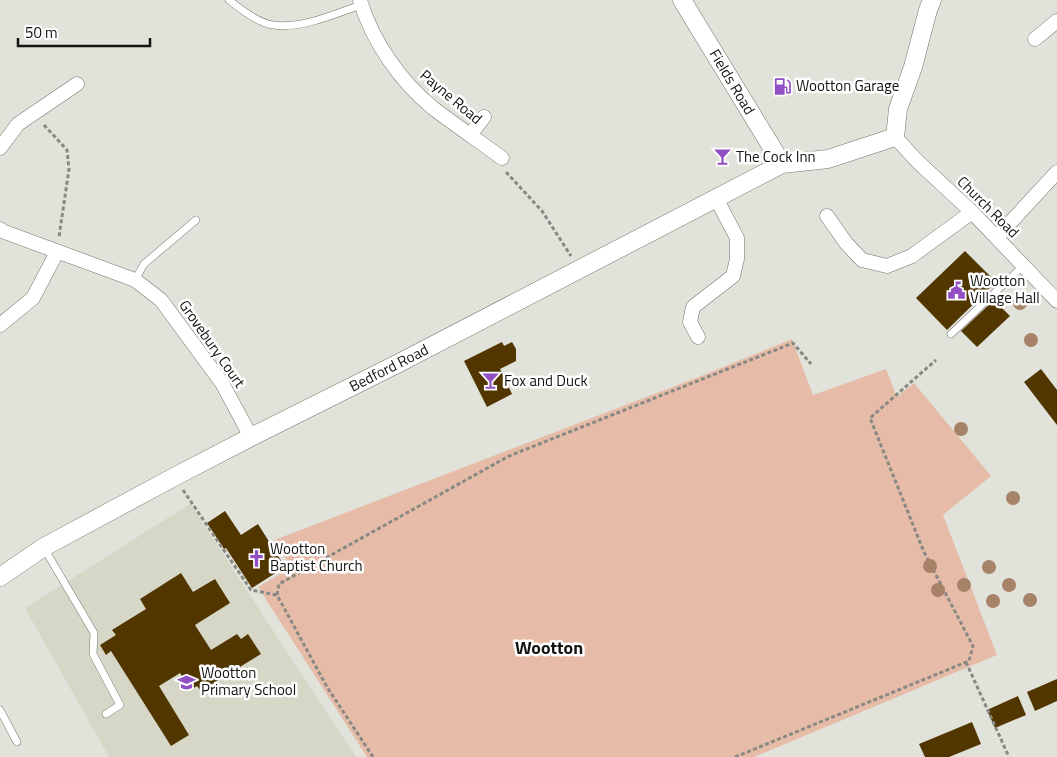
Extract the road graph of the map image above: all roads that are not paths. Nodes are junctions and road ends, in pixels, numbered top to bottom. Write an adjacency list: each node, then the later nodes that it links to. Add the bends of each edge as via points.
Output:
1 (229, 0): 4 (lane, via 251,16 272,25 295,25 324,18)
2 (682, 0): 13 (street, Fields Road)
3 (932, 0): 10 (street, via 898,109)
4 (360, 3): 9 (street, Payne Road, via 398,73 432,107)
5 (1057, 21): 6 (street)
6 (1035, 39)
7 (77, 84): 11 (street, via 18,124)
8 (484, 117): 9 (street)
9 (470, 135): 12 (street, Payne Road)
10 (895, 138): 13 (street, via 828,159); 16 (street, Church Road)
11 (0, 148)
12 (502, 158)
13 (782, 164): 15 (street, Bedford Road)
14 (1057, 172): 20 (street)
15 (716, 198): 27 (street, via 737,238 737,259 733,276 693,307 690,322); 28 (street, Bedford Road)
16 (972, 212): 17 (street, via 912,256 887,266 862,260); 20 (street, Church Road)
17 (827, 216)
18 (196, 220): 23 (lane, via 144,264)
19 (0, 229): 21 (street, Grovebury Court)
20 (997, 237): 22 (street, Church Road)
21 (57, 252): 23 (street, Grovebury Court); 25 (street, via 33,298)
22 (1023, 266): 24 (street, Church Road); 26 (lane)
23 (135, 280): 28 (street, Grovebury Court, via 161,300 222,383)
24 (1057, 301)
25 (0, 324)
26 (951, 334)
27 (698, 337)
28 (251, 437): 29 (street, Bedford Road)
29 (44, 548): 30 (street, Bedford Road); 32 (lane, via 94,633 93,654 120,705)
30 (0, 577)
31 (0, 710): 33 (lane)
32 (106, 714)
33 (17, 742)

